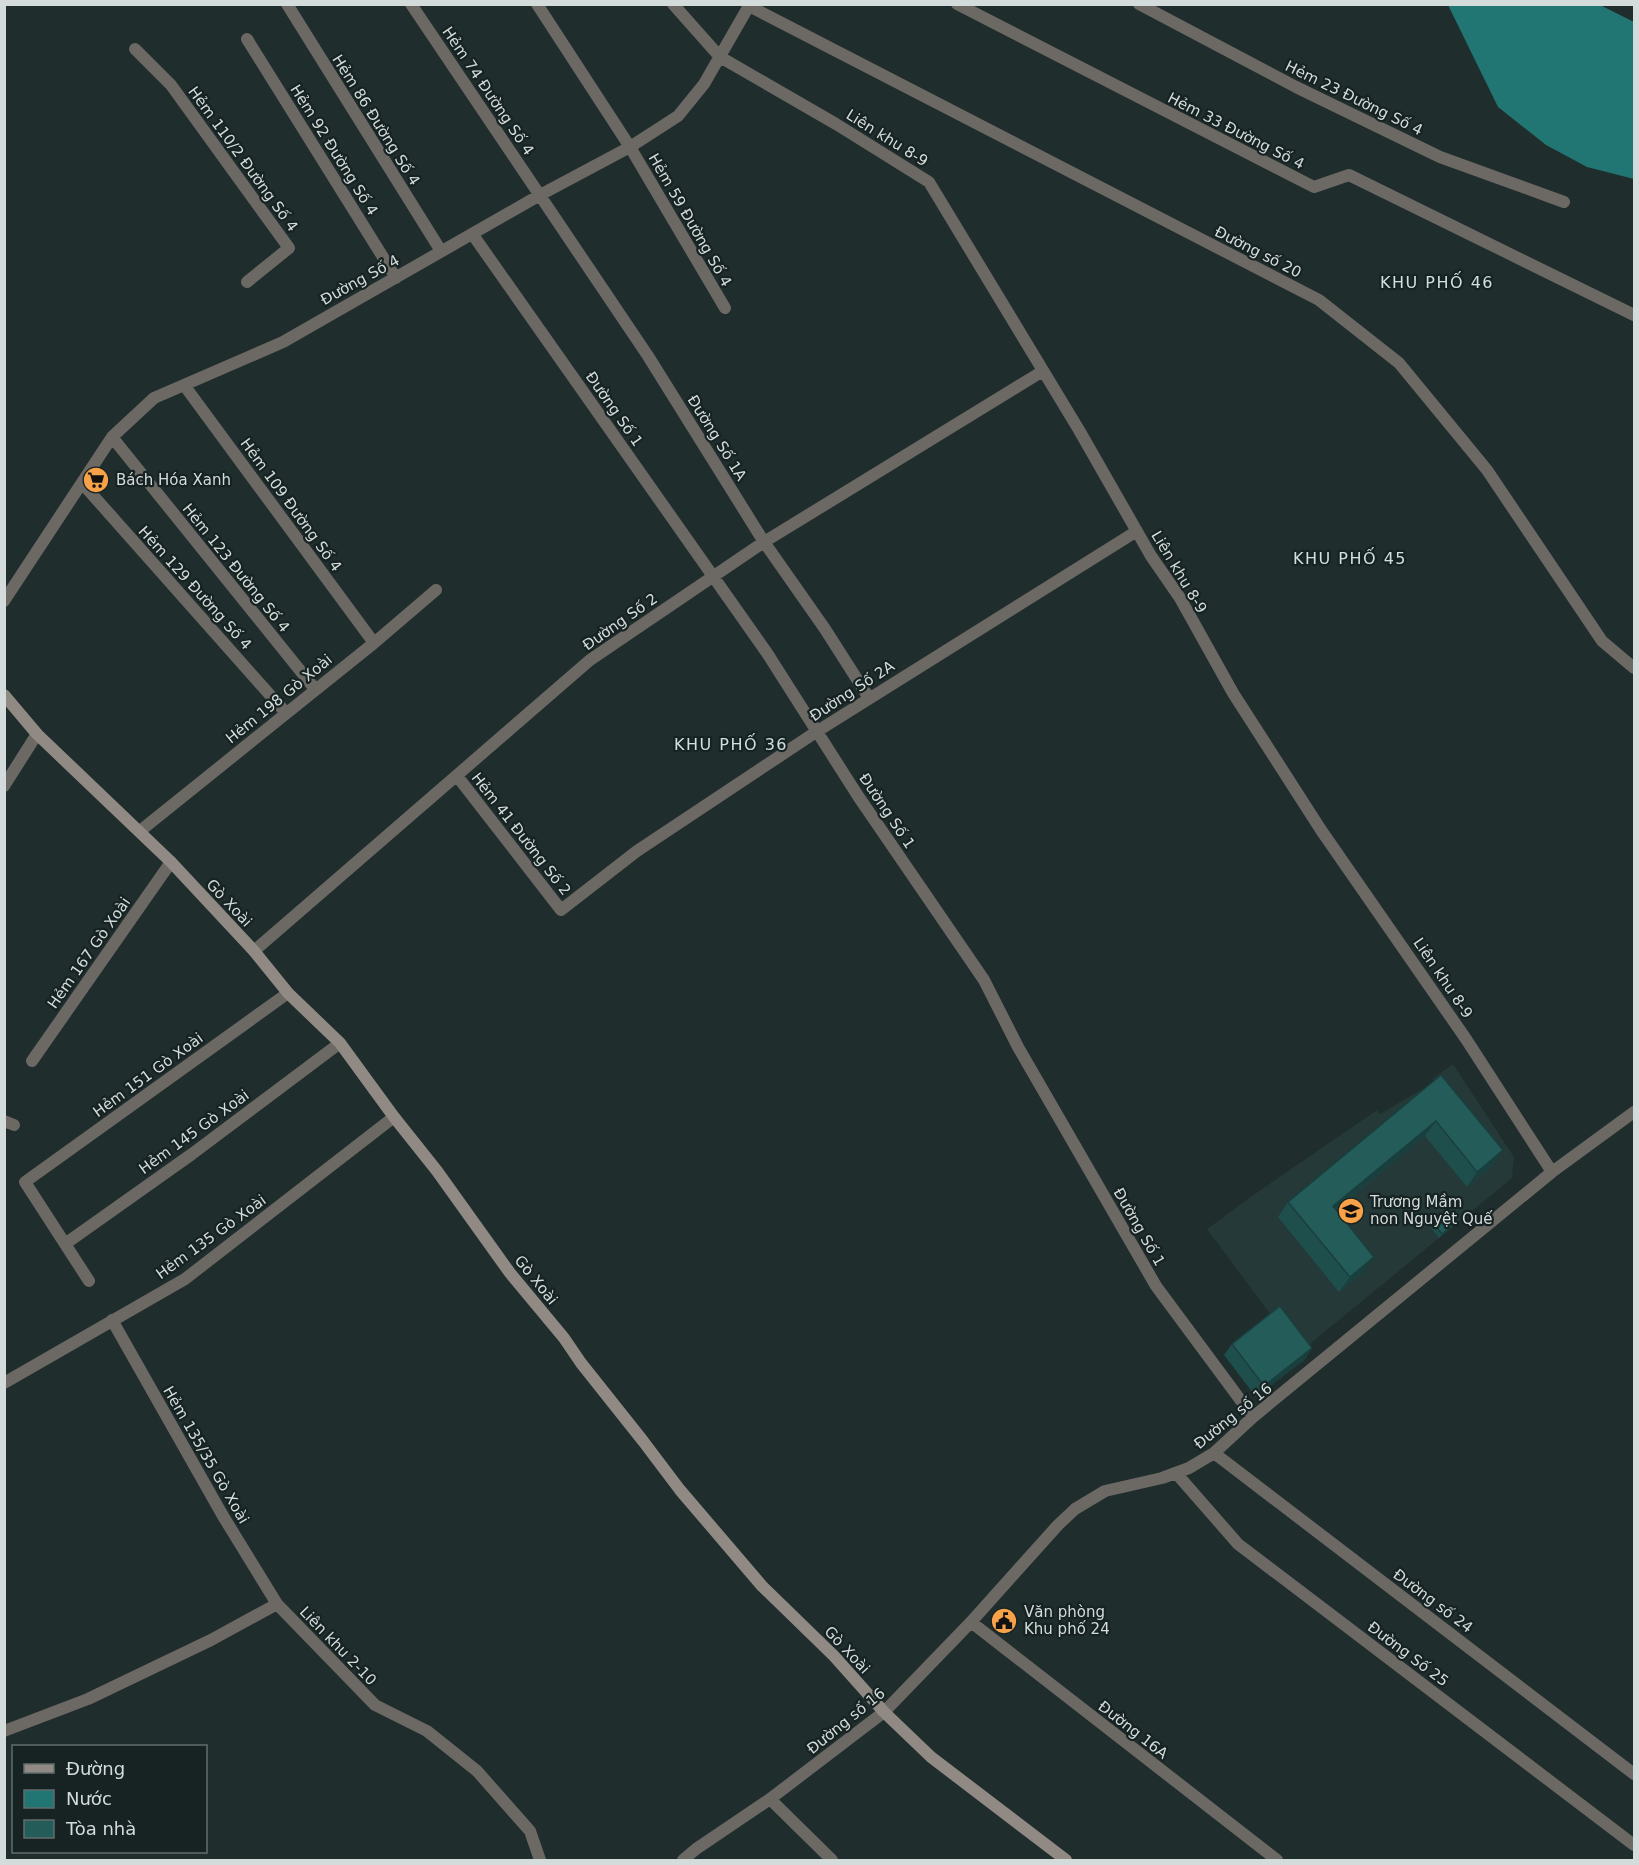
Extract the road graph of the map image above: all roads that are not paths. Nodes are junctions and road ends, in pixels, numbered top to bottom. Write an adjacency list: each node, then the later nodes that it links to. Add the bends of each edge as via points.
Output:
1 (287, 4): 15 (street, Hẻm 86 Đường Số 4)
2 (411, 4): 12 (street, Hẻm 74 Đường Số 4)
3 (537, 4): 11 (street, Hẻm 59 Đường Số 4)
4 (673, 4): 10 (street, Liên khu 8-9)
5 (957, 4): 19 (street, Hẻm 33 Đường Số 4, via 1314,187 1349,175)
6 (1139, 4): 13 (street, Hẻm 23 Đường Số 4, via 1440,157)
7 (750, 5): 10 (street, Đường Số 4); 30 (street, Đường số 20, via 1319,300 1399,363 1487,470 1602,641)
8 (247, 39): 16 (street, Hẻm 92 Đường Số 4)
9 (135, 49): 17 (street, Hẻm 110/2 Đường Số 4, via 171,85 289,248)
10 (720, 57): 11 (street, Đường Số 4, via 678,116); 20 (street, Liên khu 8-9, via 929,182)
11 (630, 147): 12 (street, Đường Số 4); 18 (street, Hẻm 59 Đường Số 4)
12 (540, 195): 14 (street, Đường Số 4); 25 (street, Đường Số 1A, via 648,356)
13 (1564, 202)
14 (473, 235): 15 (street, Đường Số 4); 26 (street, Đường Số 1)
15 (441, 252): 16 (street, Đường Số 4)
16 (396, 278): 21 (street, Đường Số 4, via 283,342)
17 (247, 282)
18 (725, 308)
19 (1635, 315)
20 (1044, 371): 24 (street, Liên khu 8-9); 25 (street, Đường Số 2)
21 (184, 385): 22 (street, Đường Số 4, via 153,398); 29 (street, Hẻm 109 Đường Số 4)
22 (112, 437): 23 (street, Đường Số 4); 31 (street, Hẻm 123 Đường Số 4)
23 (82, 483): 28 (street, Đường Số 4); 34 (street, Hẻm 129 Đường Số 4)
24 (1137, 531): 33 (street, Đường Số 2A); 48 (street, Liên khu 8-9, via 1180,598 1214,662 1321,830 1466,1039)
25 (764, 542): 26 (street, Đường Số 2); 33 (street, Đường Số 1A)
26 (713, 576): 35 (street, Đường Số 1); 37 (street, Đường Số 2, via 590,660)
27 (436, 590): 29 (street, Hẻm 198 Gò Xoài)
28 (4, 602)
29 (374, 643): 31 (street, Hẻm 198 Gò Xoài)
30 (1635, 668)
31 (315, 689): 34 (street, Hẻm 198 Gò Xoài)
32 (4, 695): 36 (street, Gò Xoài)
33 (869, 698): 35 (street, Đường Số 2A)
34 (286, 713): 39 (street, Hẻm 198 Gò Xoài)
35 (816, 732): 41 (street, Đường Số 2A, via 637,851); 53 (street, Đường Số 1, via 984,980 1018,1047 1156,1286)
36 (37, 734): 38 (street); 39 (street, Gò Xoài)
37 (457, 776): 41 (street, Hẻm 41 Đường Số 2); 42 (street, Đường Số 2)
38 (4, 786)
39 (140, 831): 40 (street, Gò Xoài)
40 (171, 862): 42 (street, Gò Xoài); 45 (street, Hẻm 167 Gò Xoài)
41 (561, 910)
42 (254, 951): 43 (street, Gò Xoài)
43 (288, 993): 44 (street, Gò Xoài); 49 (street, Hẻm 151 Gò Xoài, via 25,1182)
44 (340, 1043): 47 (street, Gò Xoài); 49 (street, Hẻm 145 Gò Xoài)
45 (32, 1061)
46 (1635, 1113): 48 (street, Đường số 16)
47 (394, 1117): 51 (street, Hẻm 135 Gò Xoài, via 185,1279); 58 (street, Gò Xoài, via 680,1490 762,1586 834,1656)
48 (1552, 1172): 53 (street, Đường số 16)
49 (65, 1244): 50 (street)
50 (89, 1281)
51 (112, 1320): 52 (street, Hẻm 135 Gò Xoài); 56 (street, Hẻm 135/35 Gò Xoài)
52 (4, 1383)
53 (1253, 1418): 54 (street, Đường số 16)
54 (1214, 1453): 55 (street, Đường số 16); 60 (street, Đường số 24)
55 (1176, 1473): 57 (street, Đường số 16, via 1105,1491 1083,1503 1058,1525); 62 (street, Đường Số 25, via 1238,1544)
56 (277, 1604): 59 (street, Liên khu 2-10, via 88,1699); 63 (street, Liên khu 2-10, via 375,1705 427,1731 477,1771 530,1831)
57 (971, 1622): 58 (street, Đường số 16); 67 (street, Đường 16A)
58 (884, 1712): 61 (street, Đường số 16); 66 (street, Gò Xoài, via 938,1762)
59 (4, 1731)
60 (1635, 1774)
61 (770, 1799): 64 (street, Đường số 16); 65 (street)
62 (1635, 1845)
63 (540, 1860)
64 (683, 1860)
65 (832, 1860)
66 (1066, 1860)
67 (1277, 1860)

